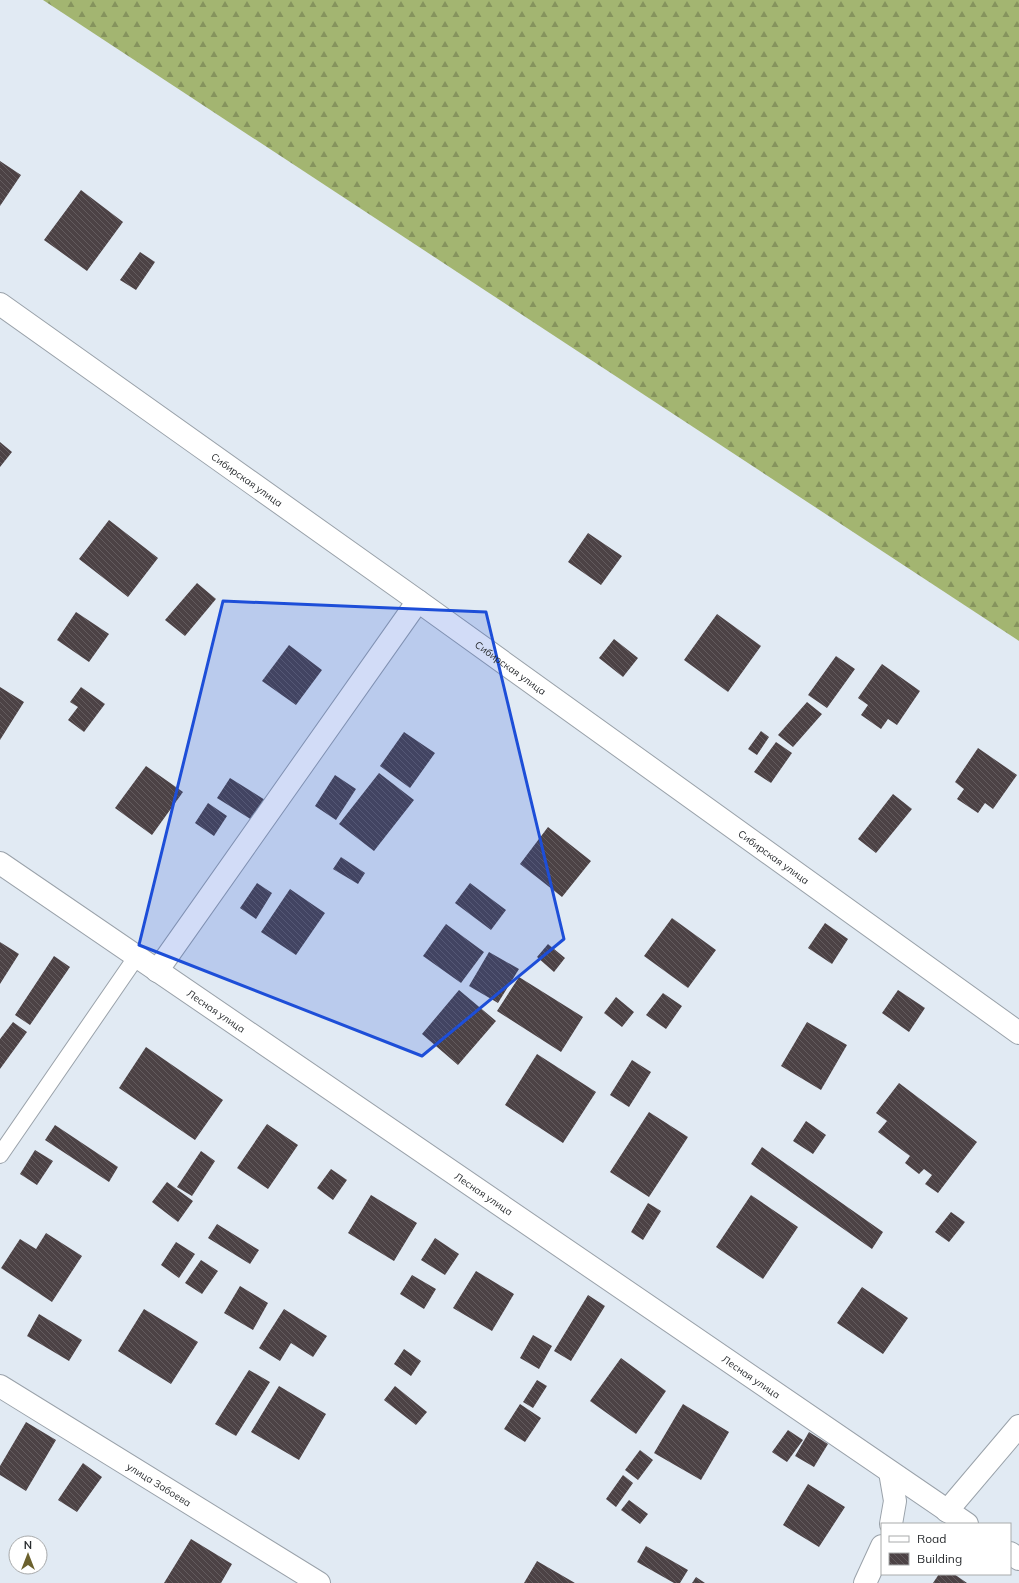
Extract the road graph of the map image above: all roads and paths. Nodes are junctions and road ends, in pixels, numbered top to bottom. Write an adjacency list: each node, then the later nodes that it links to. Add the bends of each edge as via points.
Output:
1 (0, 304): 2 (street, Сибирская улица)
2 (418, 601): 5 (street); 6 (street, Сибирская улица)
3 (0, 863): 4 (street, Лесная улица)
4 (137, 956): 5 (street, Лесная улица); 7 (lane)
5 (157, 971): 10 (street, Лесная улица)
6 (1019, 1033)
7 (0, 1155)
8 (0, 1386): 15 (street, улица Забоева)
9 (1019, 1426): 11 (street)
10 (890, 1472): 11 (street, Лесная улица); 12 (street, via 895,1501)
11 (947, 1510): 13 (street, Лесная улица)
12 (891, 1523)
13 (966, 1523)
14 (881, 1548): 16 (street)
15 (319, 1583)
16 (865, 1583)

